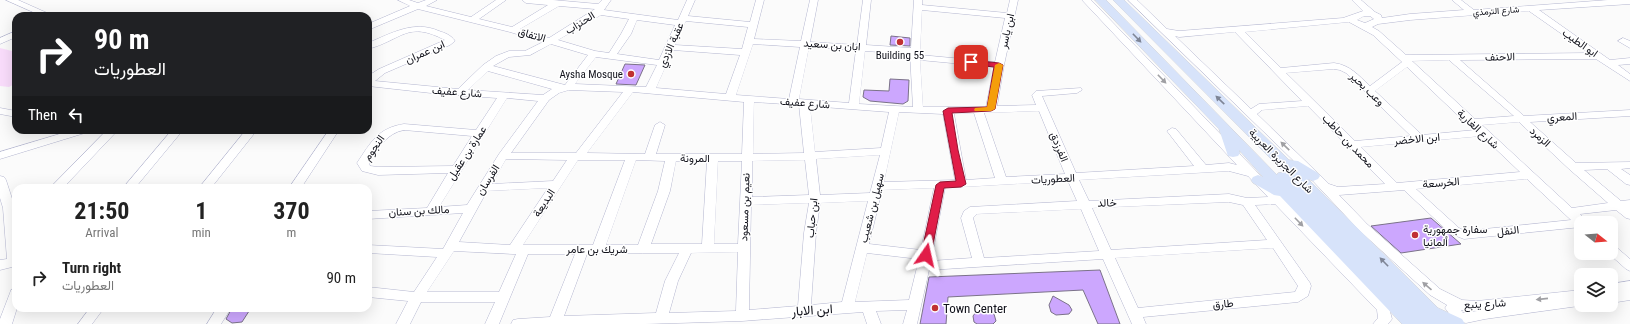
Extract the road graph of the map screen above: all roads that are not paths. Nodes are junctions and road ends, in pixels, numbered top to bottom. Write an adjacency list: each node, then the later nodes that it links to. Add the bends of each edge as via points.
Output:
1 (10, 0): 23 (street)
2 (402, 0): 20 (street, الاتفاق)
3 (433, 0): 20 (street)
4 (502, 0): 28 (street)
5 (526, 0): 18 (street)
6 (607, 0): 22 (street, الحنزاب)
7 (691, 0): 29 (street, عقبة الازدي)
8 (760, 0): 33 (street)
9 (814, 0): 41 (street, ابن حباب)
10 (867, 0): 45 (street)
11 (1014, 0): 25 (street, ابن ياسر)
12 (1118, 0): 27 (main road, شارع الجزيرة العربية)
13 (1132, 0): 34 (street, شارع الجزيرة العربية)
14 (1456, 0): 24 (street)
15 (1357, 1): 30 (street, شارع الغارية); 31 (street, شارع الغارية)
16 (1630, 1): 21 (street, شارع الترمذي)
17 (1093, 2): 27 (main road, شارع الجزيرة العربية); 99 (street, شارع الجزيرة العربية, one-way to 99)
18 (557, 3): 22 (street); 35 (street)
19 (918, 3): 25 (street); 48 (street)
20 (418, 7): 28 (street, الاتفاق); 32 (street)
21 (1530, 8): 24 (street, شارع الترمذي); 49 (street, ابو الطيب)
22 (600, 9): 26 (street); 39 (street, الحنزاب)
23 (40, 12)
24 (1472, 12): 31 (street, شارع الترمذي)
25 (1010, 16): 56 (street, ابن ياسر)
26 (634, 17): 29 (street); 50 (street)
27 (1127, 19): 34 (main road); 61 (main road, شارع الجزيرة العربية); 99 (main road, شارع الجزيرة العربية, one-way to 99, via 1224,128)
28 (472, 20): 35 (street, الاتفاق)
29 (682, 20): 33 (street); 44 (street, عقبة الازدي)
30 (1358, 20): 31 (street, شارع الغارية); 31 (street, شارع الترمذي); 36 (street)
31 (1375, 22): 52 (street, شارع الغارية)
32 (372, 25)
33 (754, 25): 40 (street)
34 (1161, 28): 36 (street, via 1178,34); 43 (street, شارع الجزيرة العربية)
35 (513, 30): 39 (street, الاتفاق)
36 (1239, 31): 43 (street, via 1184,37); 58 (street, محمد بن حاطب)
37 (12, 36): 38 (street)
38 (0, 40)
39 (551, 41): 47 (street, الاتفاق); 57 (street, الحنزاب, via 528,54 505,55)
40 (749, 41): 41 (street, ابان بن سعيد); 46 (street)
41 (805, 43): 45 (street, ابان بن سعيد); 73 (street, ابن حباب)
42 (372, 44): 60 (street, ابن عمران, via 417,28 425,28 450,39 447,43 382,71)
43 (1179, 46): 61 (main road); 85 (street, شارع الجزيرة العربية)
44 (670, 47): 46 (street); 54 (street, عقبة الازدي)
45 (861, 47): 48 (street, ابان بن سعيد); 75 (street)
46 (744, 52): 70 (street)
47 (594, 54): 50 (street, الاتفاق); 63 (street, الفرسان)
48 (916, 54): 56 (street, ابان بن سعيد); 79 (street)
49 (1598, 56): 51 (street, الاحنف); 55 (street, ابو الطيب)
50 (611, 57): 54 (street, الاتفاق)
51 (1452, 58): 52 (street, الاحنف); 86 (street, الزمرد)
52 (1405, 61): 67 (street); 87 (street, شارع الغارية)
53 (1630, 61): 55 (street)
54 (662, 63): 65 (street, عقبة الازدي)
55 (1608, 63): 59 (street, ابو الطيب)
56 (999, 65): 78 (street, ابن ياسر)
57 (486, 67): 63 (street, شارع عفيف); 68 (street, الحنزاب)
58 (1278, 71): 67 (street, وعب بحير, via 1342,67); 74 (street, محمد بن حاطب)
59 (1630, 78)
60 (372, 79)
61 (1197, 79): 101 (main road, شارع الجزيرة العربية, one-way to 61)
62 (372, 82): 68 (street, شارع عفيف)
63 (564, 88): 64 (street, شارع عفيف); 71 (street, الفرسان)
64 (630, 89): 65 (street, شارع عفيف); 105 (street, البديعة)
65 (650, 90): 70 (street, شارع عفيف)
66 (1077, 90): 76 (street, الفرزدق, via 1040,92 1037,95)
67 (1369, 91): 97 (street, وعب بحير)
68 (461, 92): 69 (street, شارع عفيف)
69 (504, 96): 71 (street, شارع عفيف); 90 (street, عمارة بن عقيل)
70 (730, 97): 72 (street, شارع عفيف)
71 (545, 98): 102 (street, الفرسان)
72 (749, 99): 73 (street, شارع عفيف); 110 (street, نعيم بن مسعود)
73 (799, 102): 75 (street, شارع عفيف); 103 (street, ابن حباب)
74 (1310, 103): 85 (street, via 1259,107); 98 (street, محمد بن حاطب)
75 (854, 106): 77 (street, شارع عفيف)
76 (1043, 108): 78 (street, شارع عفيف); 119 (street, الفرزدق)
77 (895, 109): 79 (street, شارع عفيف); 100 (street, سهيل بن شعيب)
78 (991, 109): 80 (street, شارع عفيف)
79 (918, 110): 82 (street, شارع عفيف)
80 (978, 110): 82 (street, شارع عفيف); 123 (street)
81 (0, 111): 83 (street)
82 (948, 111): 129 (street)
83 (12, 113)
84 (1630, 113): 86 (street, المعري)
85 (1251, 114): 118 (street, شارع الجزيرة العربية, one-way to 85)
86 (1522, 119): 87 (street, المعري); 114 (street, الزمرد)
87 (1471, 122): 91 (street, شارع الغارية)
88 (660, 124): 107 (street)
89 (1172, 131): 116 (street)
90 (480, 133): 115 (street, عمارة بن عقيل); 115 (street, النجوم, via 393,128 385,133 363,164 366,169 378,171)
91 (1483, 133): 97 (street, ابن الاخضر); 117 (street, شارع الغارية)
92 (69, 134): 104 (street)
93 (109, 134): 124 (street)
94 (175, 134): 125 (street)
95 (249, 134): 126 (street)
96 (331, 134): 127 (street)
97 (1420, 138): 98 (street, ابن الاخضر)
98 (1352, 145): 133 (street, محمد بن حاطب)
99 (1236, 150): 113 (street, via 1235,164); 120 (street, شارع الجزيرة العربية); 140 (main road, شارع الجزيرة العربية); 193 (main road, via 1256,152 1274,166)
100 (886, 152): 103 (street, المرونة); 136 (street, سهيل بن شعيب)
101 (1274, 152): 118 (main road); 156 (main road, شارع الجزيرة العربية)
102 (503, 156): 105 (street, المرونة); 134 (street, الفرسان)
103 (810, 156): 110 (street, المرونة); 137 (street, ابن حباب)
104 (0, 157)
105 (577, 157): 106 (street, المرونة); 128 (street, البديعة)
106 (632, 157): 107 (street, المرونة); 164 (street)
107 (649, 158): 108 (street, المرونة)
108 (672, 158): 109 (street, المرونة); 165 (street, via 664,191)
109 (713, 158): 110 (street, المرونة); 166 (street)
110 (747, 158): 139 (street, نعيم بن مسعود)
111 (1630, 165): 112 (street)
112 (1610, 166): 114 (street); 122 (street)
113 (1229, 167): 116 (street, العطوريات); 120 (street, العطوريات)
114 (1573, 167): 145 (street, الزمرد)
115 (456, 169): 148 (street, عمارة بن عقيل)
116 (1203, 169): 119 (street, العطوريات)
117 (1529, 175): 132 (street, الخرسعة); 150 (street, شارع الغارية)
118 (1313, 176): 131 (street, شارع الجزيرة العربية)
119 (1072, 178): 123 (street, العطوريات); 143 (street, الفرزدق)
120 (1256, 178): 138 (street, شارع الجزيرة العربية); 140 (main road)
121 (0, 180): 146 (street)
122 (1630, 181)
123 (1002, 182): 129 (street, العطوريات)
124 (60, 184)
125 (132, 184)
126 (208, 184)
127 (298, 184)
128 (557, 184): 134 (street); 162 (street, البديعة)
129 (961, 184): 130 (street, العطوريات)
130 (940, 185): 136 (street, العطوريات); 169 (street)
131 (1323, 186): 135 (street, الخرسعة, via 1338,191); 141 (street, شارع الجزيرة العربية)
132 (1406, 186): 133 (street, الخرسعة); 154 (street, النفل, via 1455,231 1464,235)
133 (1394, 187): 135 (street, الخرسعة)
134 (483, 188): 147 (street, الفرسان)
135 (1353, 191): 141 (street, الخرسعة, via 1344,194)
136 (876, 192): 137 (street, العطوريات); 159 (street, سهيل بن شعيب)
137 (815, 199): 139 (street, العطوريات); 189 (street, ابن حباب)
138 (1278, 200): 142 (street, خالد); 205 (street, شارع الجزيرة العربية, one-way to 205, via 1378,303 1385,314 1385,319)
139 (745, 201): 158 (street, نعيم بن مسعود)
140 (1293, 201): 182 (main road, شارع الجزيرة العربية)
141 (1337, 201): 149 (street, شارع الجزيرة العربية)
142 (1247, 202): 143 (street, خالد, via 1230,198); 155 (street)
143 (1085, 204): 167 (street, الفرزدق); 171 (street, خالد, via 974,210 967,218)
144 (1630, 204): 145 (street)
145 (1618, 205): 150 (street); 152 (street, الزمرد)
146 (12, 208)
147 (471, 208): 148 (street, مالك بن سنان); 161 (street, الفرسان)
148 (431, 210): 151 (street, مالك بن سنان)
149 (1348, 212): 156 (main road); 186 (street, شارع الجزيرة العربية, one-way to 149, via 1442,297 1428,287)
150 (1569, 212): 153 (street, شارع الغارية)
151 (372, 215)
152 (1630, 215)
153 (1574, 217)
154 (1574, 224)
155 (1275, 244): 167 (street); 194 (street, طارق, via 1305,286 1303,293 1298,297)
156 (1366, 245): 193 (main road, شارع الجزيرة العربية, one-way to 156)
157 (688, 248): 165 (street, شريك بن عامر); 166 (street, شريك بن عامر); 195 (street, via 673,275)
158 (744, 248): 166 (street, شريك بن عامر); 192 (street, نعيم بن مسعود)
159 (862, 248): 169 (street); 188 (street, سهيل بن شعيب)
160 (372, 249): 161 (street, شريك بن عامر)
161 (448, 249): 162 (street, شريك بن عامر); 179 (street, الفرسان)
162 (519, 249): 163 (street, شريك بن عامر); 180 (street, البديعة)
163 (583, 249): 164 (street, شريك بن عامر); 196 (street)
164 (598, 249): 165 (street, شريك بن عامر)
165 (643, 249)
166 (708, 249)
167 (1108, 255): 171 (street); 194 (street, الفرزدق)
168 (1618, 255): 173 (street)
169 (925, 260): 171 (street); 185 (street)
170 (12, 263): 172 (street)
171 (979, 263)
172 (0, 265)
173 (1630, 266)
174 (1630, 286): 175 (street)
175 (1618, 288)
176 (372, 292): 179 (street)
177 (1630, 295): 181 (street)
178 (1574, 296): 186 (street, شارع ينبع, one-way to 186, via 1477,306)
179 (417, 297): 180 (street); 200 (street, الفرسان)
180 (504, 297): 201 (street, البديعة)
181 (1618, 297)
182 (1391, 302): 206 (main road); 207 (main road, شارع الجزيرة العربية)
183 (1574, 303): 186 (street, شارع ينبع, via 1485,314 1469,319 1461,318 1454,311 1453,307)
184 (12, 304): 197 (street)
185 (914, 305): 187 (street, ابن الابار); 204 (street)
186 (1461, 305)
187 (867, 306): 188 (street, ابن الابار); 203 (street)
188 (847, 308): 189 (street, ابن الابار)
189 (804, 311): 192 (street, ابن الابار)
190 (94, 312): 198 (street)
191 (222, 312): 199 (street)
192 (742, 316): 195 (street, ابن الابار)
193 (1428, 317): 208 (main road, شارع الجزيرة العربية); 209 (main road)
194 (1137, 319)
195 (655, 320): 196 (street, ابن الابار)
196 (555, 321): 202 (street, ابن الابار)
197 (5, 324)
198 (85, 324)
199 (214, 324)
200 (403, 324)
201 (492, 324)
202 (518, 324)
203 (874, 324)
204 (910, 324)
205 (1380, 324)
206 (1404, 324)
207 (1412, 324)
208 (1443, 324)
209 (1456, 324)

